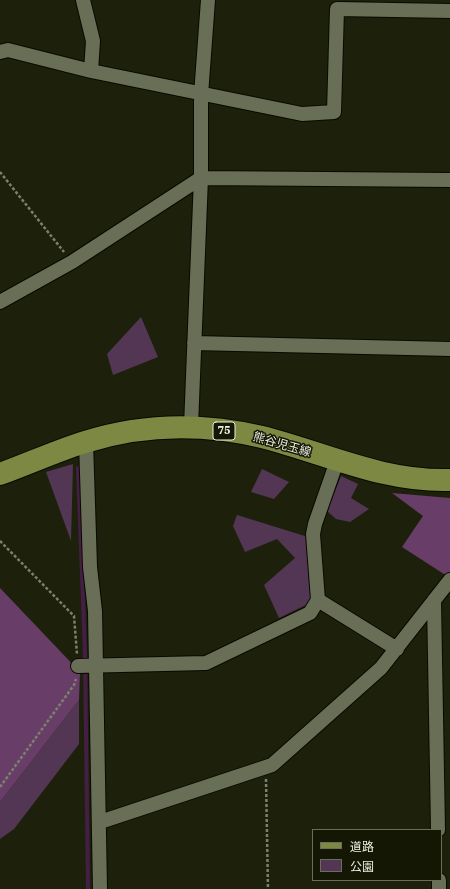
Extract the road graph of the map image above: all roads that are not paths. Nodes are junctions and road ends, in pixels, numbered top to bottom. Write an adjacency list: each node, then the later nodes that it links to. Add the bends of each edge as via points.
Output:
1 (83, 0): 5 (street, via 93,41)
2 (208, 0): 6 (street)
3 (450, 11): 6 (street, via 337,9 334,112 302,114)
4 (0, 52): 5 (street, via 8,50)
5 (91, 71): 6 (street)
6 (202, 95): 7 (street)
7 (201, 178): 8 (street); 9 (street, via 72,262); 10 (street)
8 (450, 180)
9 (0, 302)
10 (194, 343): 11 (street); 12 (street)
11 (450, 349)
12 (191, 426): 13 (main road, 熊谷児玉線 / 75, via 144,429); 14 (main road, 熊谷児玉線 / 75, via 261,437)
13 (86, 442): 15 (main road, 熊谷児玉線 / 75); 21 (street)
14 (337, 461): 16 (main road, 熊谷児玉線 / 75, via 362,469 420,479); 18 (street, via 313,534)
15 (0, 474)
16 (450, 480)
17 (450, 580): 19 (street)
18 (318, 600): 20 (street); 21 (street, via 310,613 206,663)
19 (434, 600): 20 (street); 24 (street)
20 (397, 649): 23 (street, via 381,668 272,765)
21 (96, 665): 22 (street); 23 (street)
22 (78, 666)
23 (100, 822): 25 (street)
24 (438, 829)
25 (100, 889)

